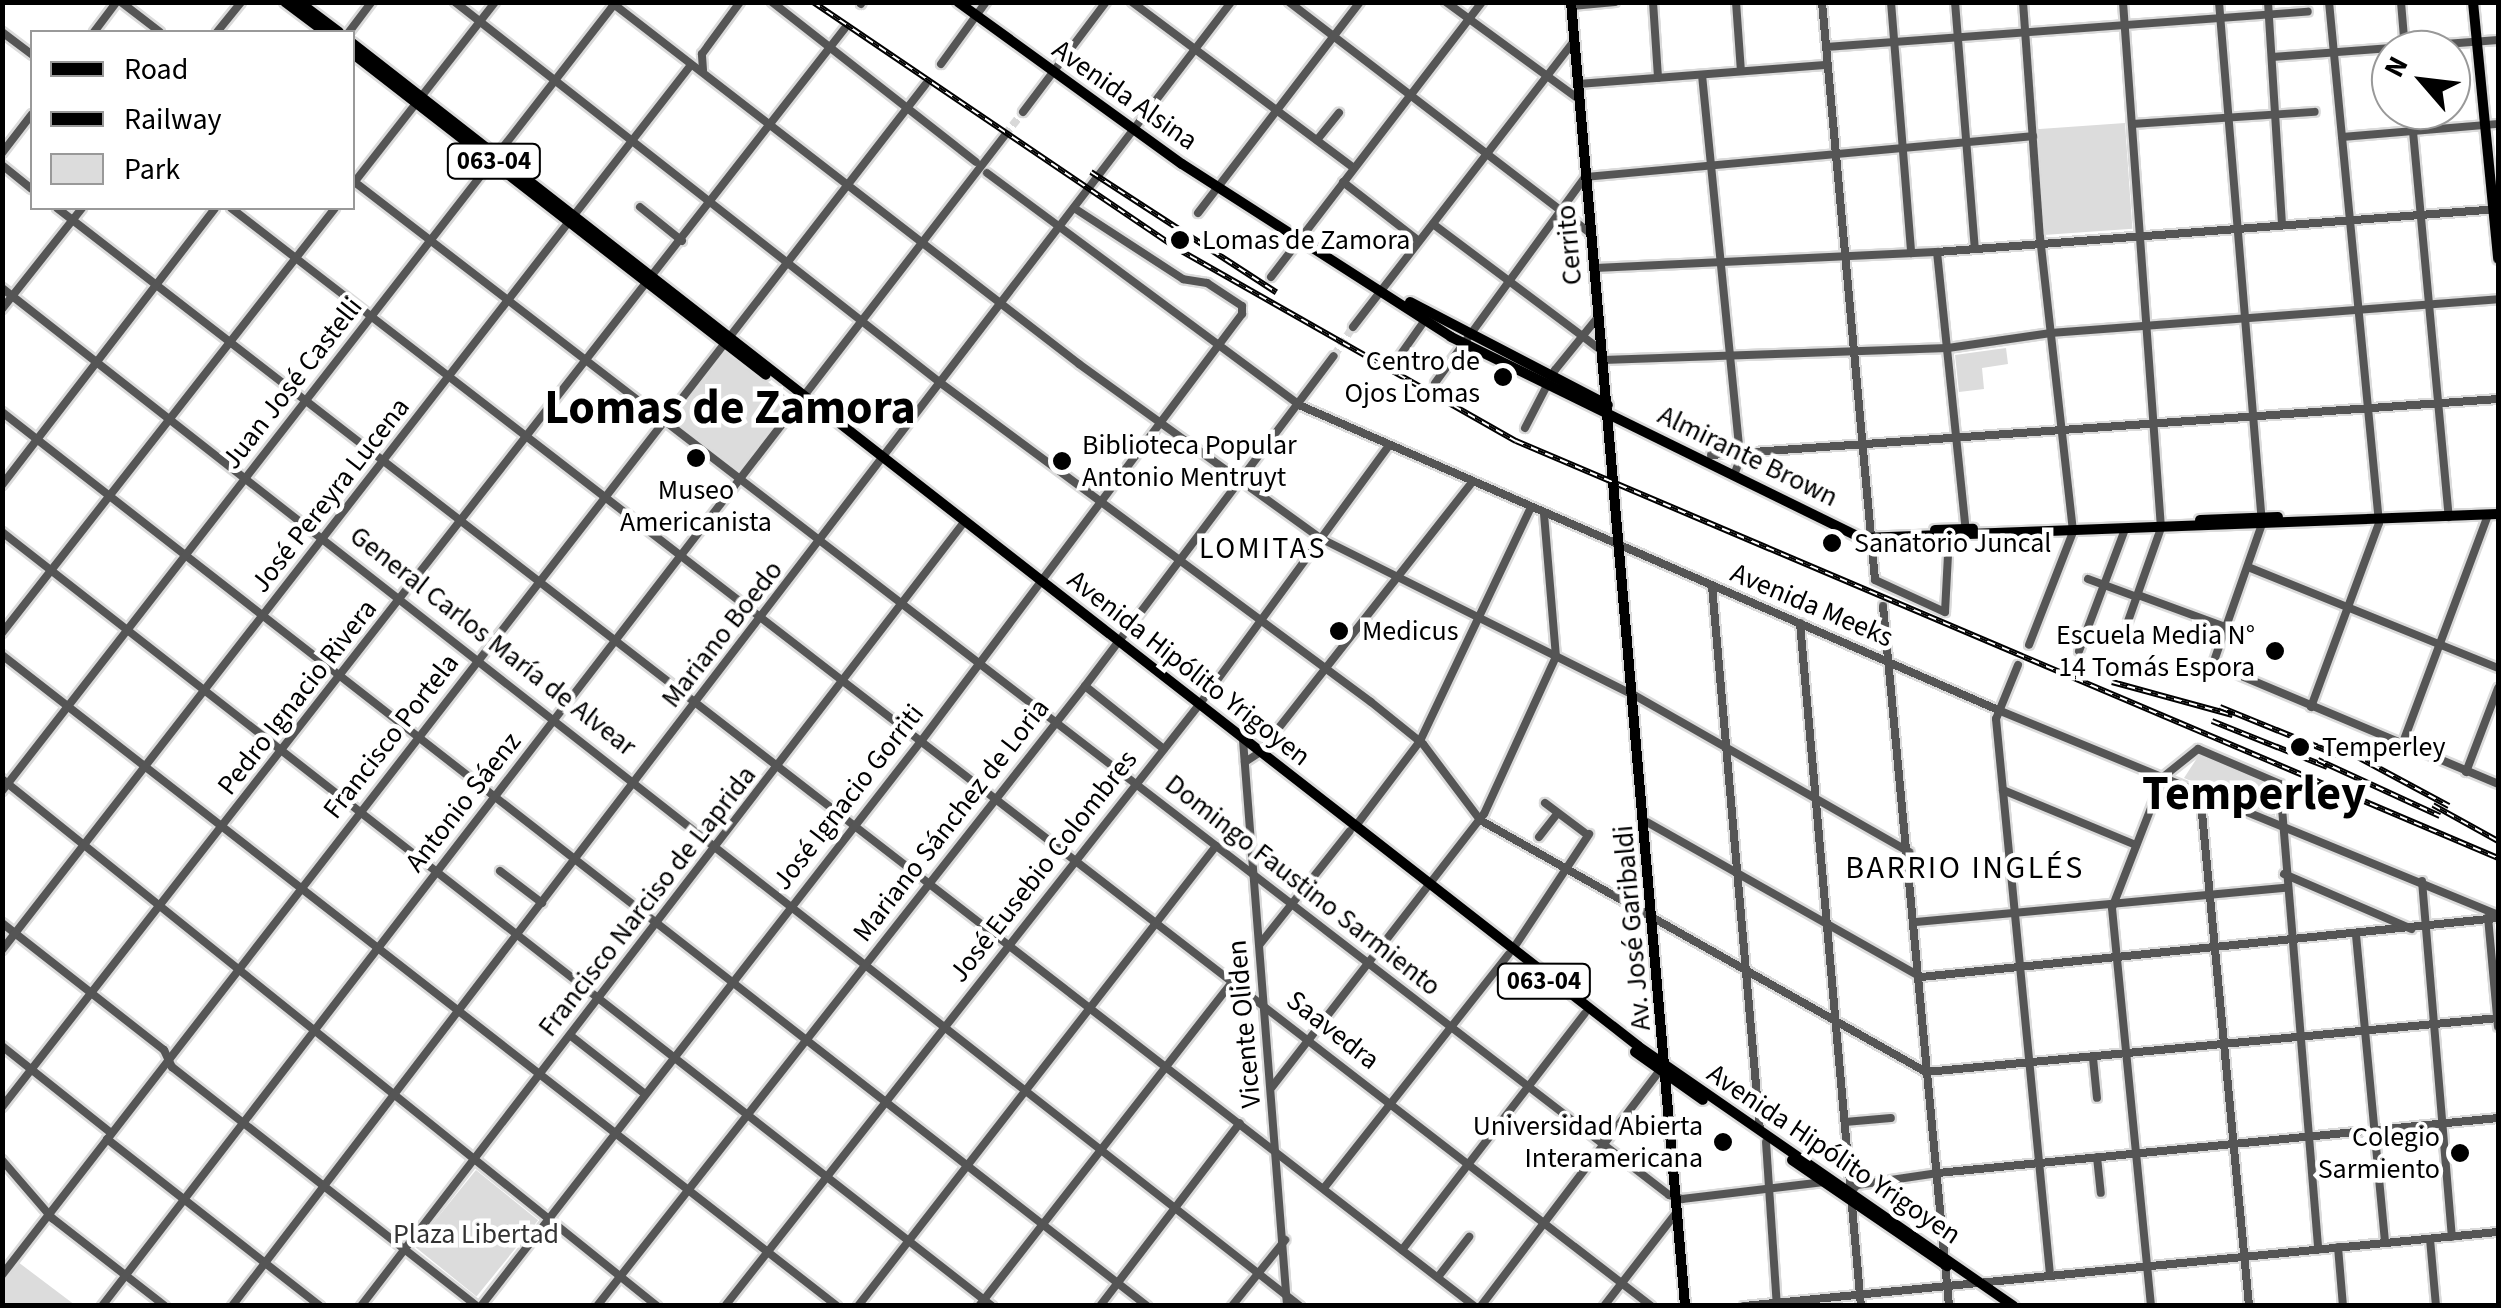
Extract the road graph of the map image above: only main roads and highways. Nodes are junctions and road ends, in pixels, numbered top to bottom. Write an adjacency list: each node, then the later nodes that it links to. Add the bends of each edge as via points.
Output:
1 (285, 2): 8 (main road)
2 (298, 2): 9 (main road)
3 (958, 2): 7 (main road, Avenida Alsina)
4 (966, 2): 7 (main road, Avenida Alsina)
5 (2473, 2): 14 (main road)
6 (1572, 4): 18 (main road, Cerrito)
7 (981, 10): 13 (main road, Avenida Alsina, via 1054,71)
8 (322, 30)
9 (335, 30)
10 (355, 46): 12 (main road, Avenida Hipólito Yrigoyen / 063-04)
11 (355, 55): 12 (main road, Avenida Hipólito Yrigoyen / 063-04)
12 (418, 98): 26 (main road, Avenida Hipólito Yrigoyen / 063-04, via 1253,757)
13 (1220, 185): 16 (main road, Almirante Brown)
14 (2496, 209): 15 (main road)
15 (2498, 259)
16 (1383, 288): 17 (main road, Almirante Brown); 17 (main road, Almirante Brown)
17 (1465, 340): 18 (main road, Almirante Brown)
18 (1607, 408): 19 (main road, Almirante Brown); 19 (main road, Almirante Brown); 25 (main road, Cerrito)
19 (1736, 470): 24 (main road, Almirante Brown)
20 (2495, 512): 21 (main road, Almirante Brown)
21 (2161, 525): 22 (main road, Almirante Brown); 22 (main road, Almirante Brown)
22 (2073, 529): 23 (main road, Almirante Brown)
23 (1966, 532): 24 (main road, Almirante Brown); 24 (main road, Almirante Brown)
24 (1871, 536)
25 (1620, 546): 27 (main road, Av. José Garibaldi)
26 (1511, 952): 27 (main road, Avenida Hipólito Yrigoyen / 063-04); 27 (main road, Avenida Hipólito Yrigoyen / 063-04)
27 (1662, 1070): 28 (main road, Avenida Hipólito Yrigoyen / 063-04); 29 (main road, Av. José Garibaldi)
28 (1979, 1283): 30 (main road, Avenida Hipólito Yrigoyen / 063-04); 31 (main road, Avenida Hipólito Yrigoyen / 063-04)
29 (1685, 1306)
30 (2004, 1306)
31 (2014, 1306)

